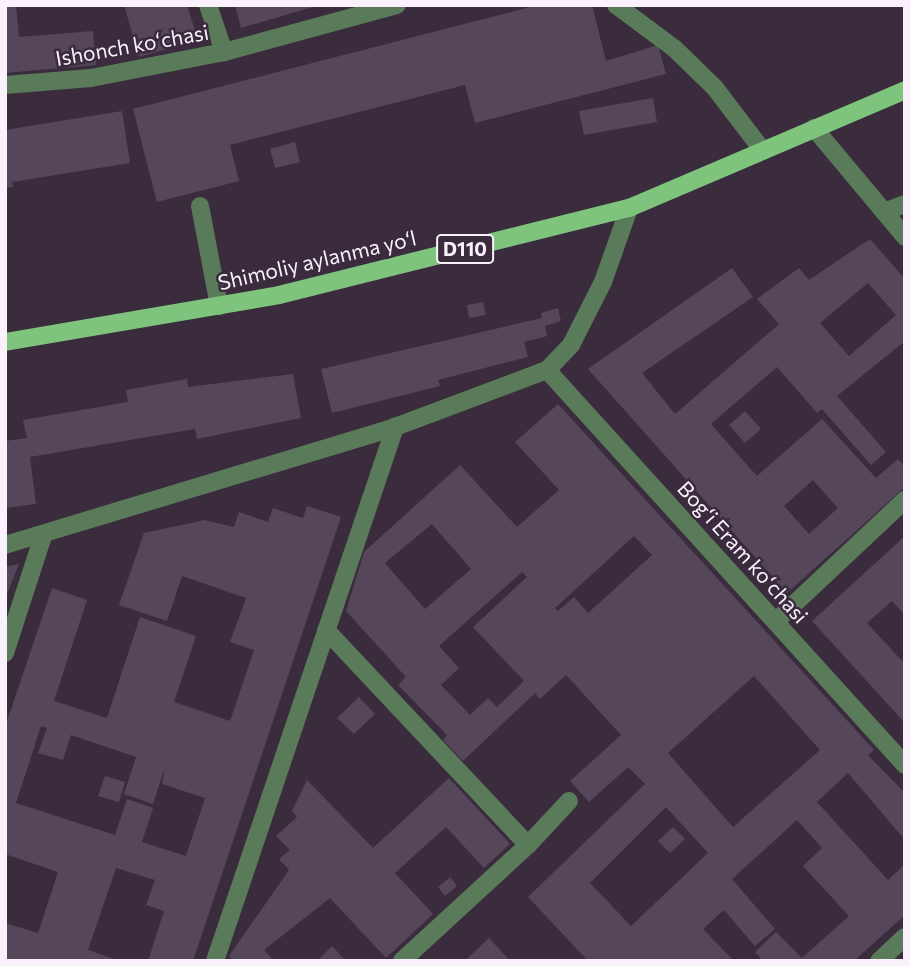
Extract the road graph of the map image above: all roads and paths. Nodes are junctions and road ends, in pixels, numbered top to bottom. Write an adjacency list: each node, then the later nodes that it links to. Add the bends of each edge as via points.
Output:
1 (208, 5): 4 (street, Ishonch koʻchasi)
2 (397, 5): 4 (street, Ishonch koʻchasi)
3 (616, 5): 8 (street, via 674,48 715,88)
4 (224, 52): 5 (street, Ishonch koʻchasi, via 91,78)
5 (5, 85)
6 (905, 90): 7 (main road, Shimoliy aylanma yoʻl / D110)
7 (814, 128): 8 (main road, Shimoliy aylanma yoʻl / D110); 12 (street)
8 (763, 151): 11 (main road, Shimoliy aylanma yoʻl / D110)
9 (905, 204): 12 (street)
10 (200, 206): 14 (street)
11 (629, 208): 14 (main road, Shimoliy aylanma yoʻl / D110); 16 (street, via 603,282 571,345)
12 (884, 212): 13 (street)
13 (905, 237)
14 (219, 306): 15 (main road, Shimoliy aylanma yoʻl / D110)
15 (5, 342)
16 (547, 370): 17 (street); 21 (street, Bogʻi Eram koʻchasi)
17 (395, 427): 19 (street); 22 (street)
18 (905, 500): 21 (street)
19 (43, 536): 20 (street); 23 (street)
20 (5, 545)
21 (775, 621): 24 (street, Bogʻi Eram koʻchasi)
22 (326, 630): 26 (street); 28 (street)
23 (5, 653)
24 (905, 765)
25 (569, 801): 26 (street)
26 (528, 845): 29 (street)
27 (905, 937): 30 (street)
28 (215, 961)
29 (402, 961)
30 (879, 961)

